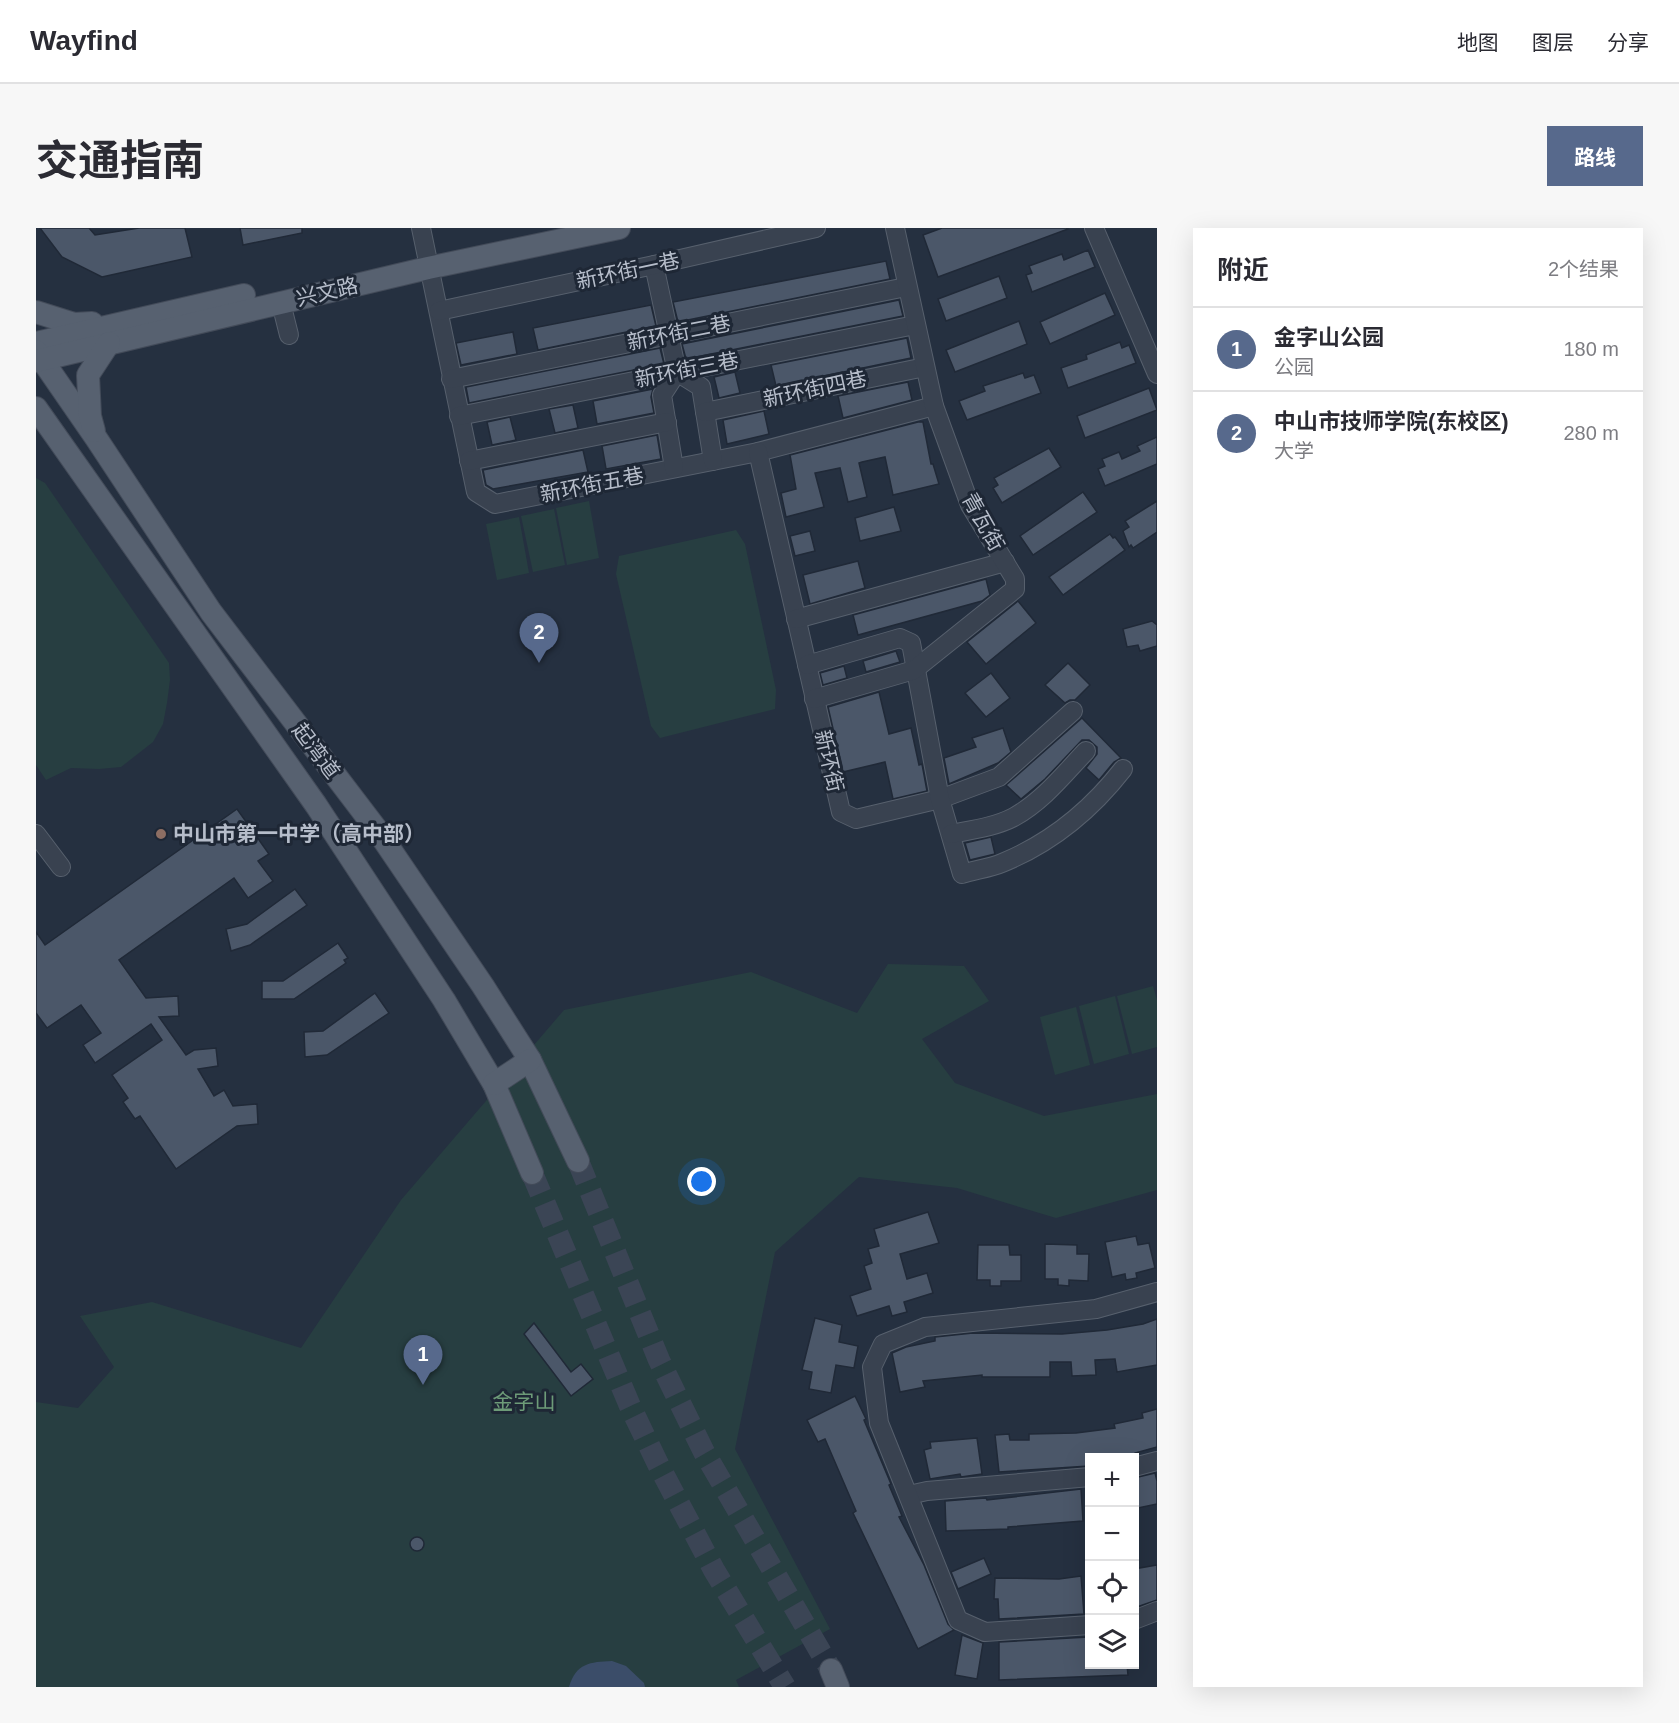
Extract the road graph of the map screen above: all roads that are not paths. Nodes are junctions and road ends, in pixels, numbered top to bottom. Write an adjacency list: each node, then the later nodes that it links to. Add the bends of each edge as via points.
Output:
1 (412, 228): 8 (street)
2 (421, 228): 8 (street)
3 (553, 228): 8 (main road, 兴文路)
4 (619, 228): 8 (main road, 兴文路)
5 (816, 228): 9 (street, 新环街一巷)
6 (895, 228): 10 (street, 青瓦街)
7 (1094, 228): 21 (street)
8 (423, 262): 11 (main road, 兴文路); 12 (street, 新环街五巷); 15 (main road, 兴文路)
9 (654, 266): 12 (street, 新环街一巷); 17 (street)
10 (906, 287): 14 (street, 青瓦街); 17 (street, 新环街二巷)
11 (281, 303): 15 (main road, 兴文路); 16 (street)
12 (439, 311): 22 (street, 新环街五巷)
13 (36, 312): 15 (main road, via 74,324 90,322)
14 (915, 325): 19 (street, 青瓦街); 20 (street, 新环街三巷)
15 (109, 334): 18 (main road, 兴文路); 28 (main road, via 88,375 90,416)
16 (289, 335)
17 (669, 335): 20 (street); 22 (street, 新环街二巷)
18 (37, 353): 28 (main road, 起湾道)
19 (925, 367): 23 (street, 青瓦街); 24 (street, 新环街四巷)
20 (677, 372): 24 (street, via 701,387); 26 (street, 新环街三巷); 27 (street, via 662,395)
21 (1157, 374)
22 (451, 379): 26 (street, 新环街五巷)
23 (934, 406): 29 (street, 新环街五巷); 33 (street, 青瓦街, via 970,505)
24 (705, 412): 31 (street)
25 (39, 415): 46 (main road, 起湾道, via 316,806 444,1000)
26 (459, 416): 30 (street, 新环街五巷)
27 (667, 422): 30 (street); 32 (street)
28 (96, 438): 45 (main road, 起湾道, via 211,612 377,830)
29 (758, 452): 31 (street, 新环街五巷); 34 (street, 新环街)
30 (469, 461): 32 (street, 新环街五巷, via 476,492 495,504)
31 (714, 461): 32 (street, 新环街五巷)
32 (675, 468)
33 (1005, 562): 34 (street); 36 (street, 青瓦街, via 1015,579 1015,589)
34 (796, 619): 35 (street, 新环街)
35 (807, 665): 36 (street, via 900,638 911,643); 37 (street, 新环街)
36 (916, 669): 37 (street, 青瓦街); 41 (street)
37 (814, 699): 41 (street, 新环街, via 841,812 856,819)
38 (1073, 711): 41 (street, 新环街, via 999,777)
39 (1086, 751): 43 (street, via 1022,812 993,825)
40 (1123, 769): 43 (street, via 1078,818 1045,841 1001,863 962,874)
41 (940, 799): 43 (street)
42 (36, 834): 44 (street)
43 (951, 834)
44 (61, 867)
45 (530, 1060): 46 (main road); 47 (main road, 起湾道)
46 (494, 1084): 48 (main road, 起湾道)
47 (578, 1161)
48 (532, 1173)
49 (1157, 1292): 53 (street, via 1096,1309 925,1327 883,1344 872,1367 879,1424)
50 (1157, 1461): 51 (street)
51 (1139, 1466)
52 (1085, 1476): 53 (street)
53 (909, 1496): 56 (street, via 958,1620 985,1632)
54 (1157, 1611): 55 (street)
55 (1139, 1618)
56 (1085, 1625)

